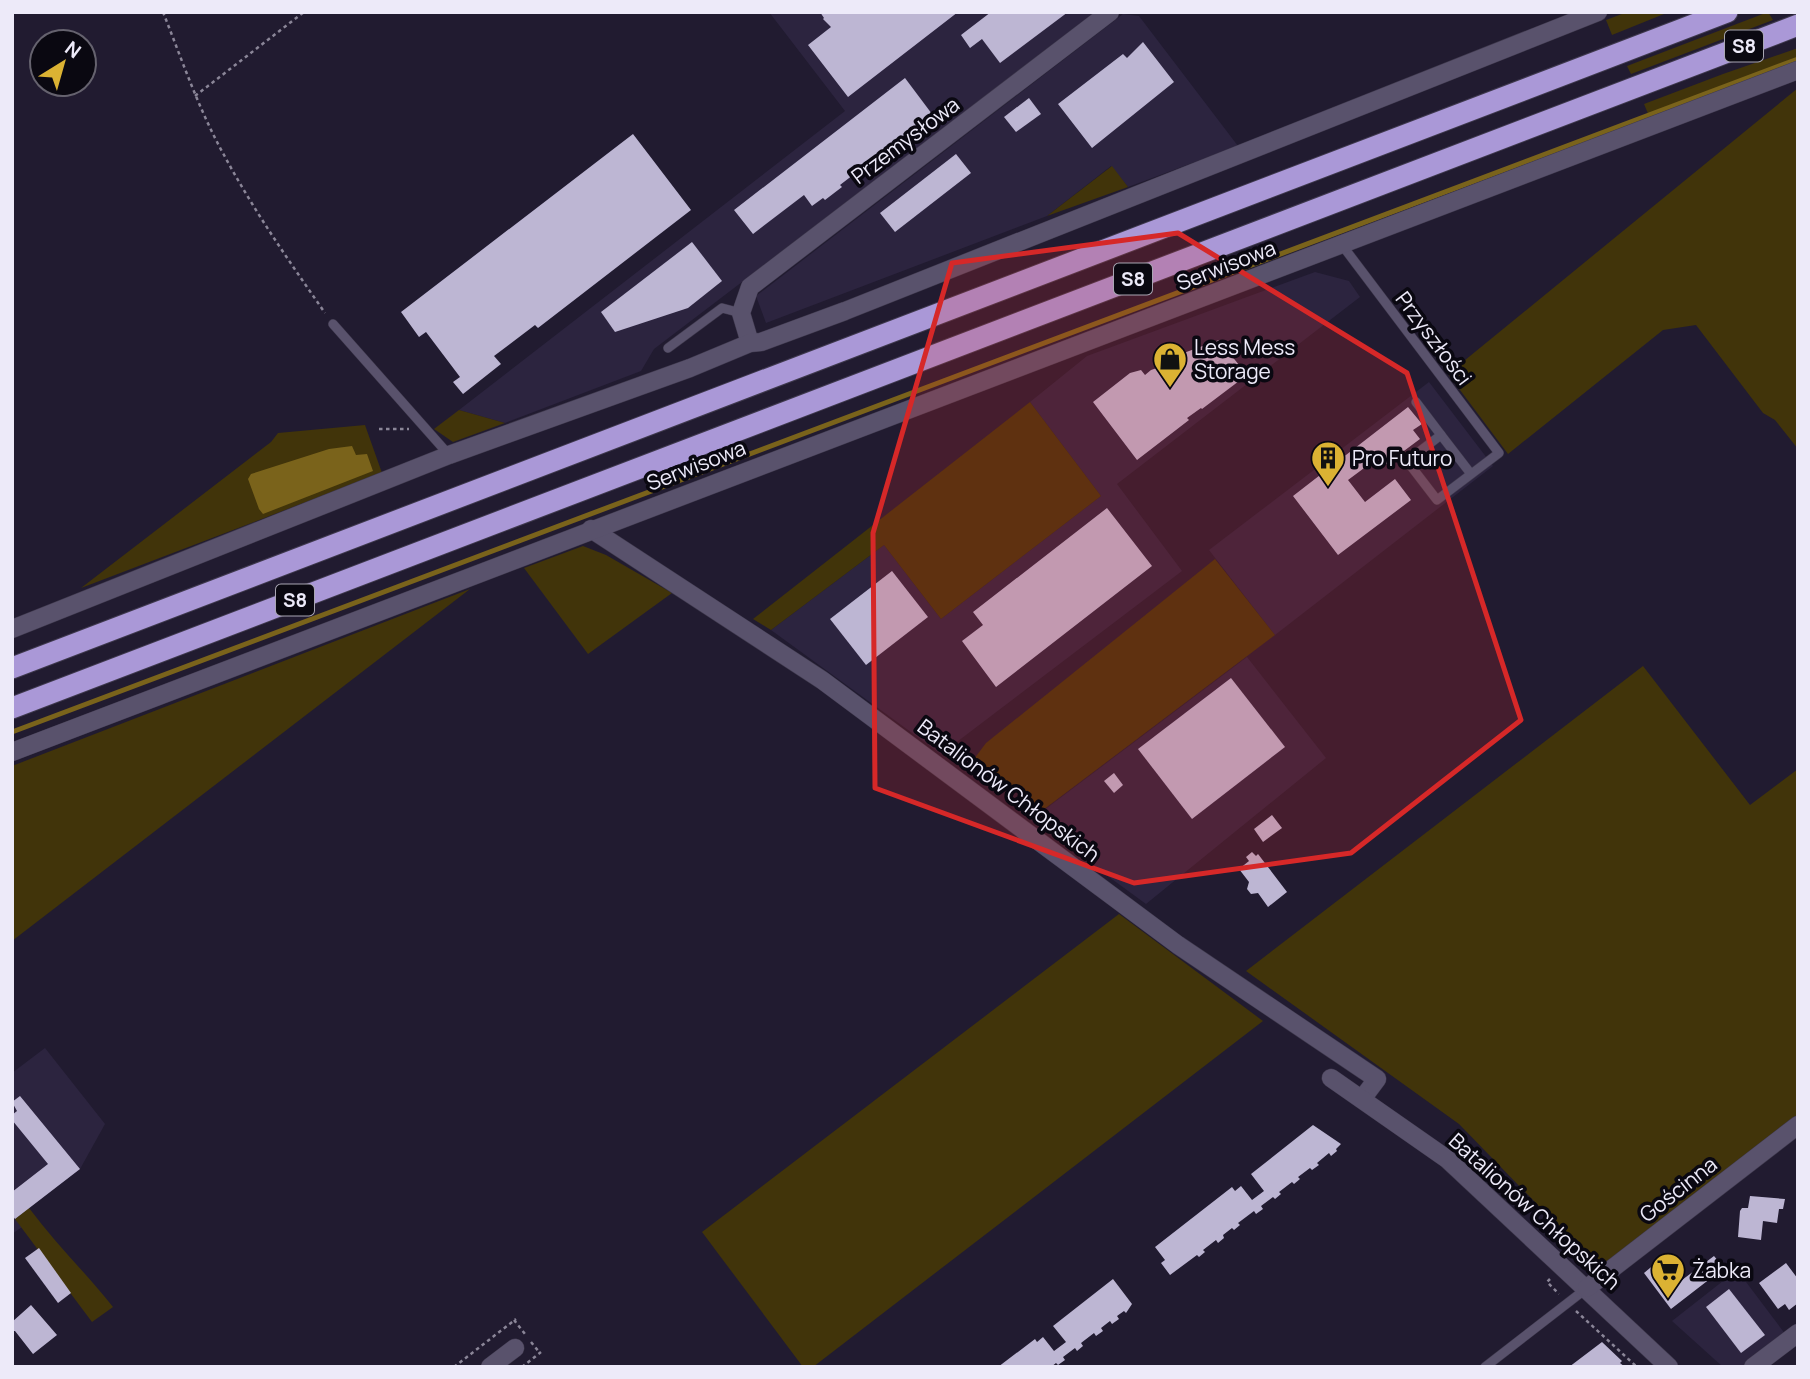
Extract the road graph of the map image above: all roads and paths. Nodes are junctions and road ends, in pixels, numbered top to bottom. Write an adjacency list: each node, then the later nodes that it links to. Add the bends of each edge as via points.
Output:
1 (163, 12): 8 (path)
2 (304, 12): 8 (path)
3 (1110, 12): 10 (street, Przemysłowa, via 750,287)
4 (1598, 12): 12 (street, via 845,311)
5 (1727, 12): 22 (highway, S8)
6 (1798, 25): 23 (highway, S8)
7 (1798, 70): 9 (street, Serwisowa)
8 (195, 96): 11 (path, via 264,225)
9 (1342, 245): 19 (lane, Przyszłości, via 1499,453); 20 (street, Serwisowa)
10 (741, 313): 12 (street); 13 (lane, via 722,309)
11 (333, 324): 15 (lane)
12 (750, 343): 18 (street)
13 (668, 348)
14 (1416, 402): 17 (lane)
15 (423, 428): 16 (path); 18 (lane)
16 (379, 429)
17 (1441, 435): 19 (lane); 19 (lane, via 1408,461 1437,500)
18 (449, 455): 21 (street)
19 (1471, 474)
20 (591, 529): 24 (street, Serwisowa); 26 (street, Batalionów Chłopskich, via 822,680 1178,946 1377,1079)
21 (12, 629)
22 (12, 668)
23 (12, 708)
24 (12, 752)
25 (1331, 1078): 26 (street, Batalionów Chłopskich)
26 (1362, 1099): 28 (street, Batalionów Chłopskich, via 1447,1159)
27 (1798, 1125): 28 (street, Gościnna)
28 (1587, 1288): 35 (lane); 37 (street, Batalionów Chłopskich)
29 (1572, 1306): 36 (path)
30 (1798, 1333): 38 (street)
31 (515, 1348): 33 (street)
32 (454, 1367): 34 (path, via 515,1320 540,1352)
33 (490, 1367)
34 (522, 1367)
35 (1485, 1367)
36 (1637, 1367)
37 (1669, 1367)
38 (1753, 1367)

